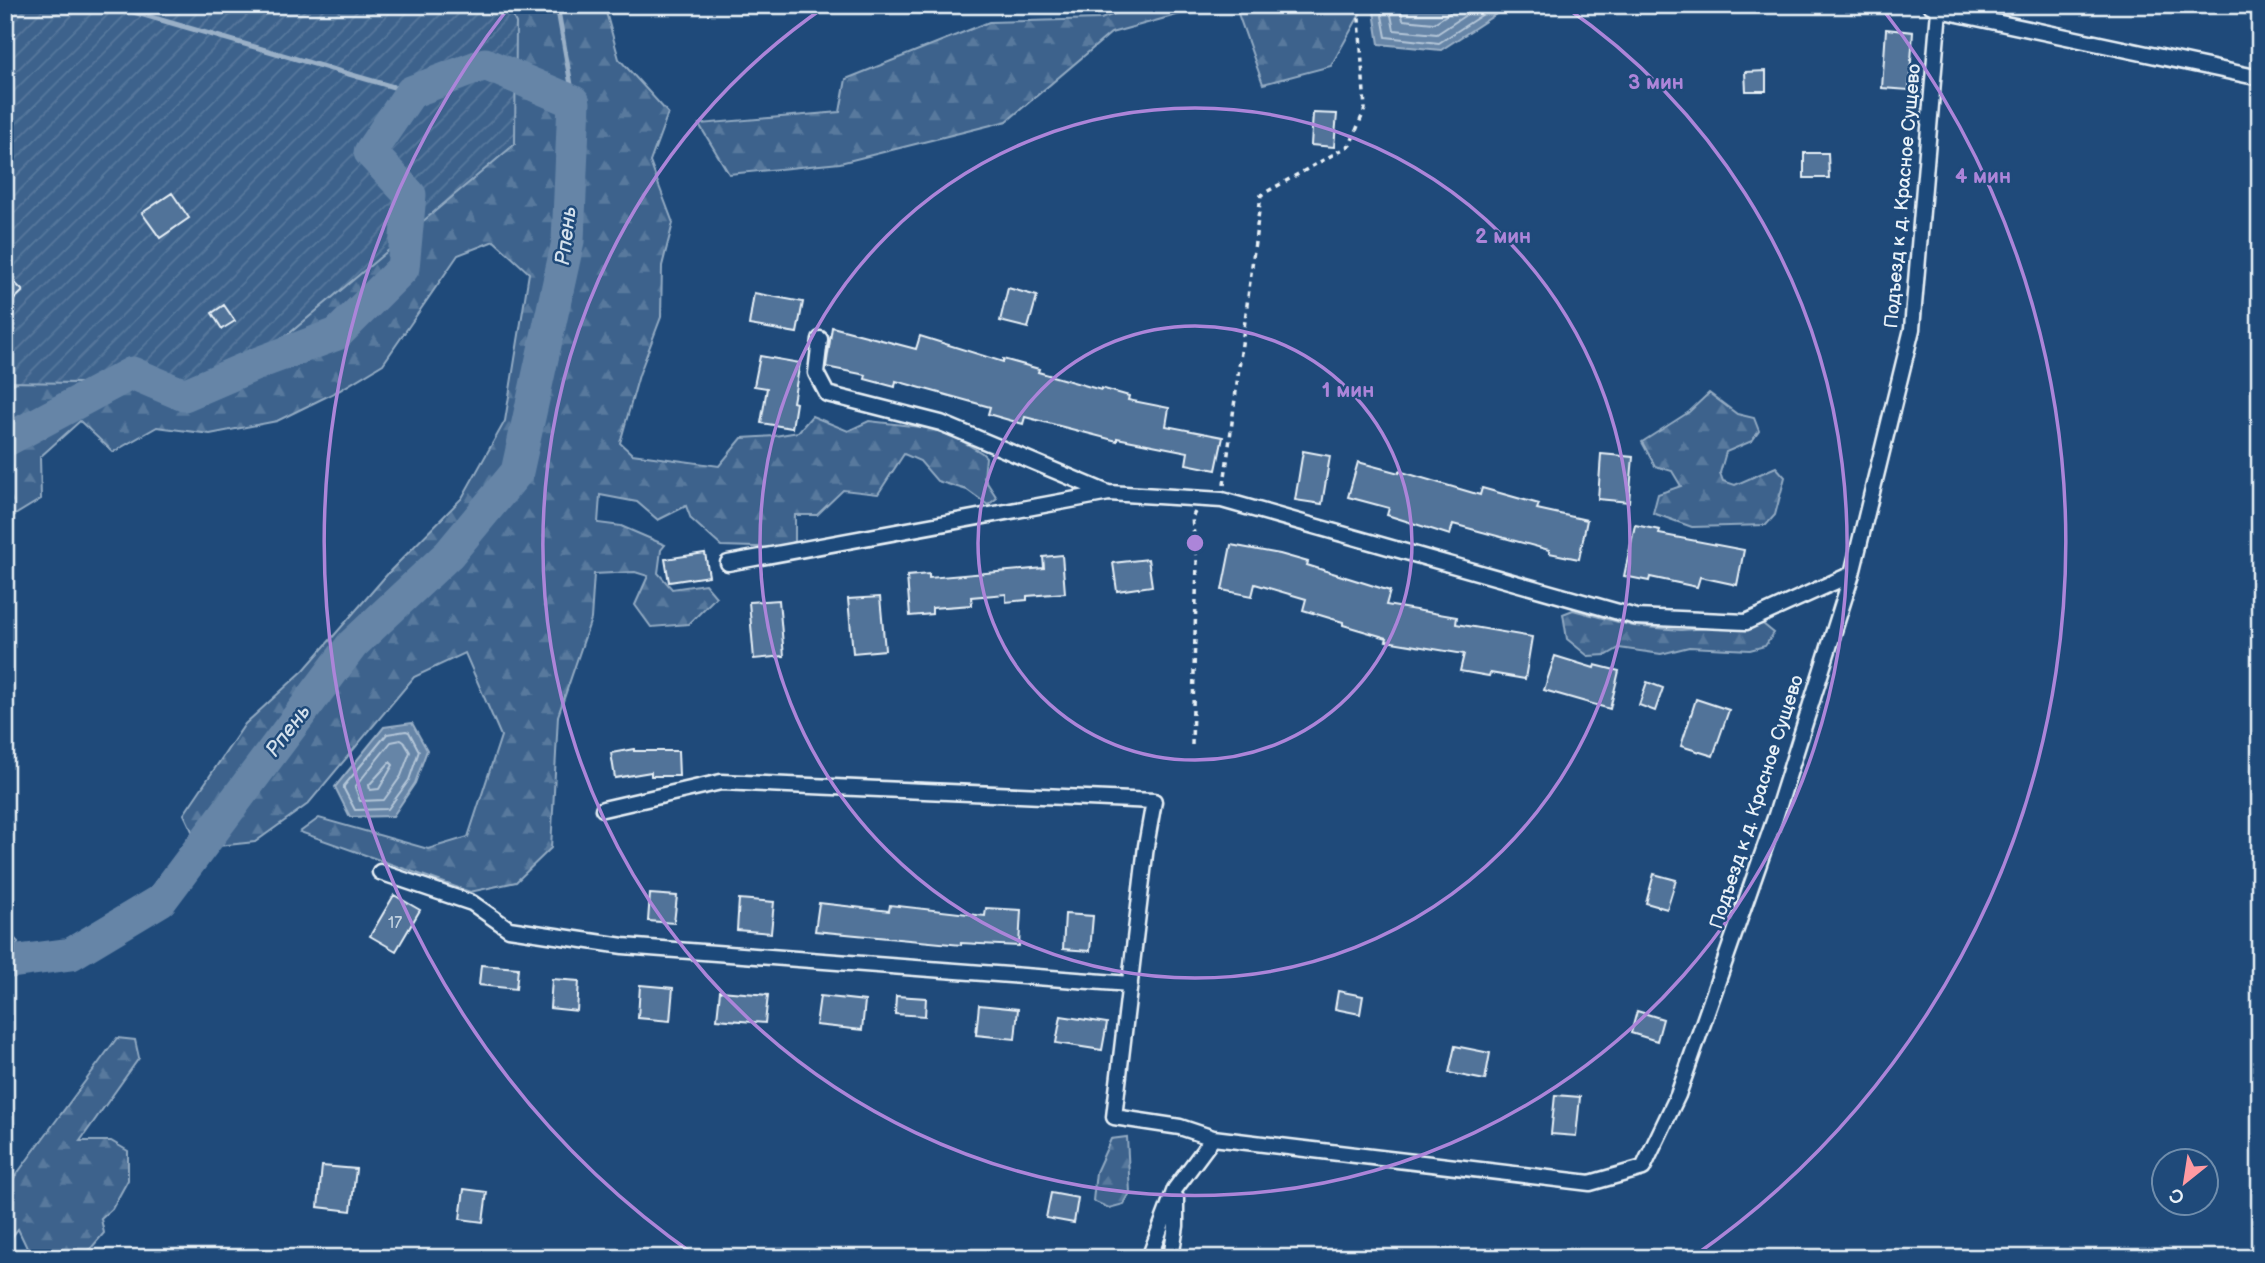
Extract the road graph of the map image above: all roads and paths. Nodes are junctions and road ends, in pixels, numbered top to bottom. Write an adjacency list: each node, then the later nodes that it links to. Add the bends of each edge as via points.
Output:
1 (1356, 5): 7 (path, via 1365,109 1350,145 1261,195)
2 (1935, 8): 3 (street); 9 (street, Подъезд к д. Красное Сущево, via 1912,329)
3 (2260, 78)
4 (820, 339): 5 (street, via 816,373 827,394 940,423)
5 (1109, 494): 6 (street); 8 (street)
6 (1205, 499): 7 (street); 10 (path, via 1192,518 1197,562)
7 (1222, 500): 9 (street, via 1636,617 1746,622)
8 (727, 563)
9 (1852, 574): 14 (street, Подъезд к д. Красное Сущево, via 1775,818 1678,1095 1643,1168 1590,1183)
10 (1192, 745)
11 (603, 809): 13 (street, via 722,782 1154,801)
12 (380, 872): 13 (street, via 472,903 509,929 623,946)
13 (1130, 984): 14 (street, Подъезд к д. Красное Сущево, via 1114,1117 1180,1127)
14 (1213, 1138): 15 (street)
15 (1175, 1189): 16 (street); 17 (street)
16 (1149, 1258)
17 (1171, 1258)

